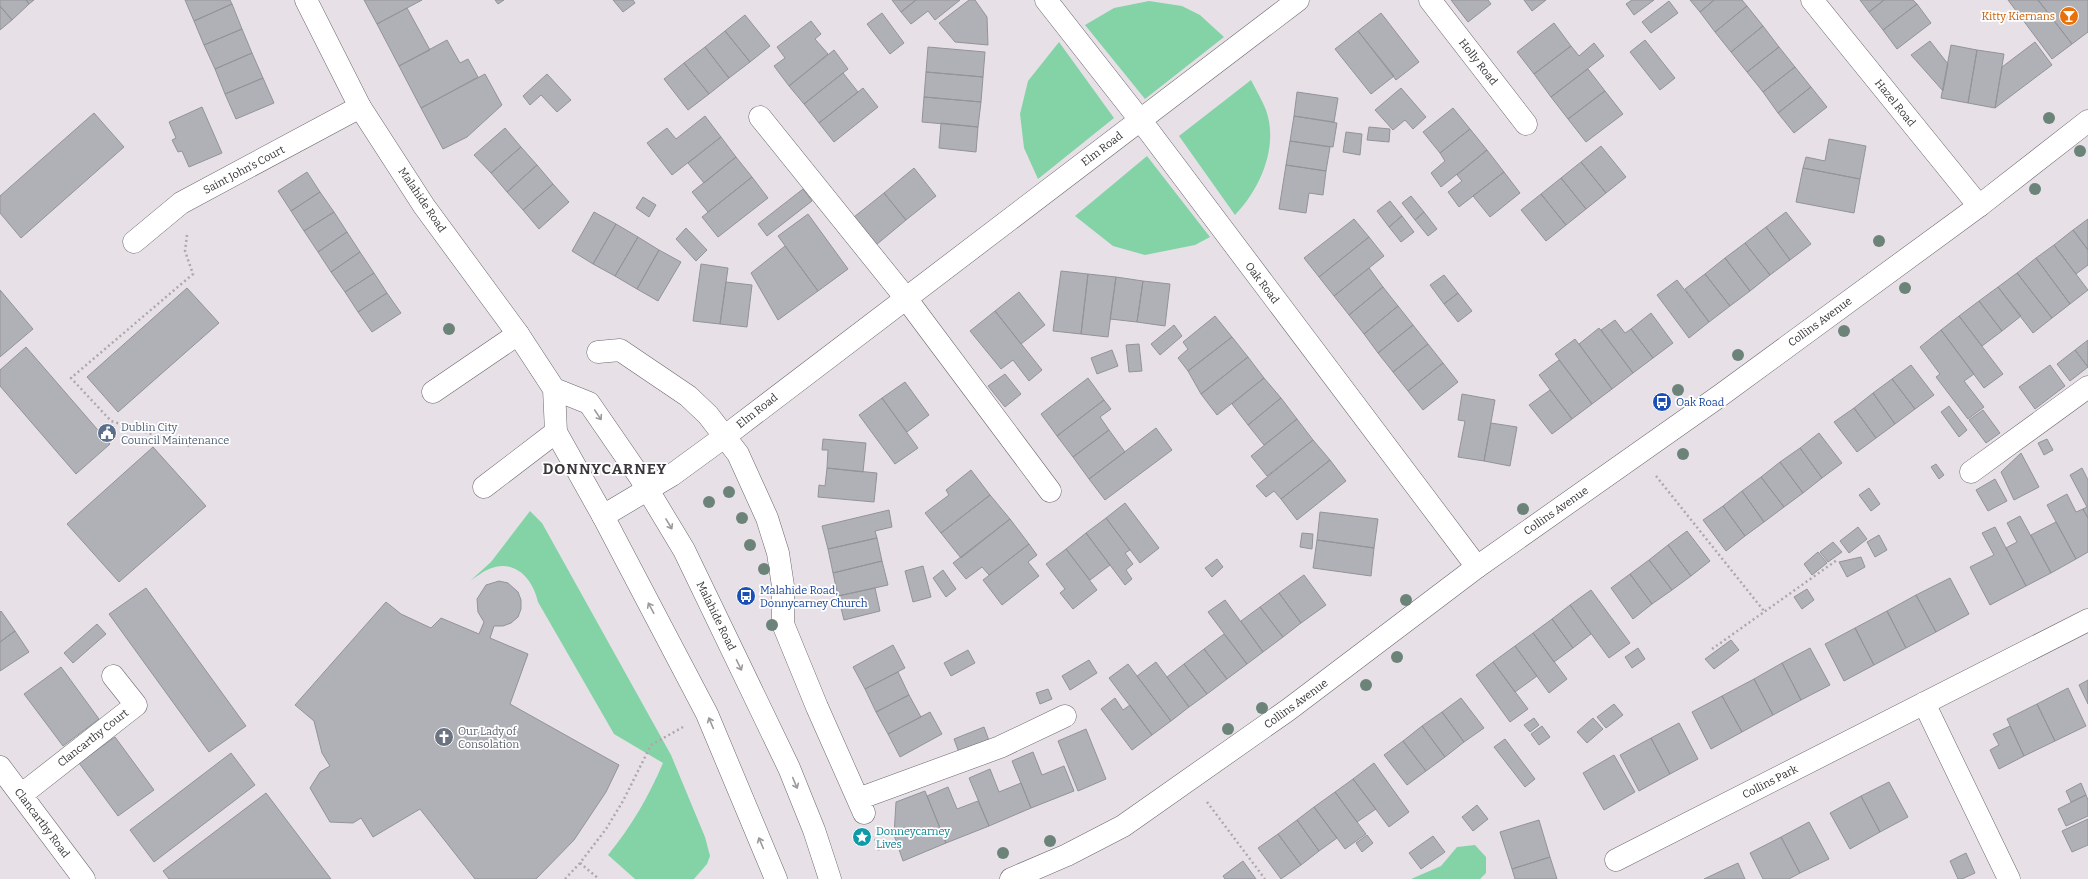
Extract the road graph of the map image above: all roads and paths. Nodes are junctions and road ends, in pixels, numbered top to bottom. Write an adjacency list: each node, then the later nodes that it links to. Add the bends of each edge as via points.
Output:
1 (306, 0): 6 (street, Malahide Road)
2 (1046, 0): 8 (street, Oak Road)
3 (1298, 0): 8 (street, Elm Road)
4 (1430, 0): 10 (street, Holly Road)
5 (1812, 0): 12 (street, Hazel Road)
6 (360, 107): 11 (street, Saint John's Court); 15 (street, Malahide Road, via 424,206)
7 (760, 117): 14 (street)
8 (1140, 121): 14 (street, Elm Road); 30 (street, Oak Road)
9 (2088, 121): 12 (street, Collins Avenue)
10 (1526, 124)
11 (181, 203): 13 (street, Saint John's Court); 22 (path, via 189,220 185,251 193,274 71,378 111,421)
12 (1979, 206): 23 (street, Collins Avenue)
13 (134, 242)
14 (905, 298): 21 (street, Elm Road); 27 (street)
15 (518, 334): 18 (street, Malahide Road); 19 (street)
16 (598, 352): 21 (street, via 620,350 646,367 688,396 708,414)
17 (2088, 387): 24 (street)
18 (554, 389): 20 (street); 26 (street, Malahide Road, one-way to 26, via 589,403)
19 (433, 392)
20 (556, 432): 25 (street); 28 (street)
21 (724, 436): 26 (street, Elm Road, via 672,475); 37 (street, via 738,454 767,518 778,553 783,586 783,624 861,806 1000,747)
22 (189, 446)
23 (1638, 453): 30 (street, Collins Avenue); 31 (path)
24 (1971, 472)
25 (484, 487)
26 (648, 489): 28 (street, Elm Road); 47 (street, Malahide Road, one-way to 47, via 684,550 789,768)
27 (1050, 491)
28 (603, 516): 36 (street, one-way to 28)
29 (1837, 560): 31 (path)
30 (1478, 567): 39 (street, Collins Avenue, via 1288,710)
31 (1764, 612): 33 (path)
32 (2088, 620): 35 (street, Collins Park)
33 (1712, 649)
34 (113, 676): 40 (street, Clancarthy Court, via 136,705)
35 (1924, 703): 41 (street, Collins Park); 50 (street)
36 (707, 714): 42 (path, via 651,745 623,801); 46 (street, one-way to 36)
37 (1065, 716)
38 (0, 767): 40 (street, Clancarthy Road)
39 (1190, 779): 48 (street, Collins Avenue, via 1123,826 1067,855); 49 (path)
40 (21, 795): 43 (street, Clancarthy Road)
41 (1616, 860)
42 (580, 863): 44 (path); 45 (path)
43 (84, 879)
44 (565, 879)
45 (599, 879)
46 (776, 879)
47 (830, 879)
48 (1011, 879)
49 (1265, 879)
50 (2009, 879)

